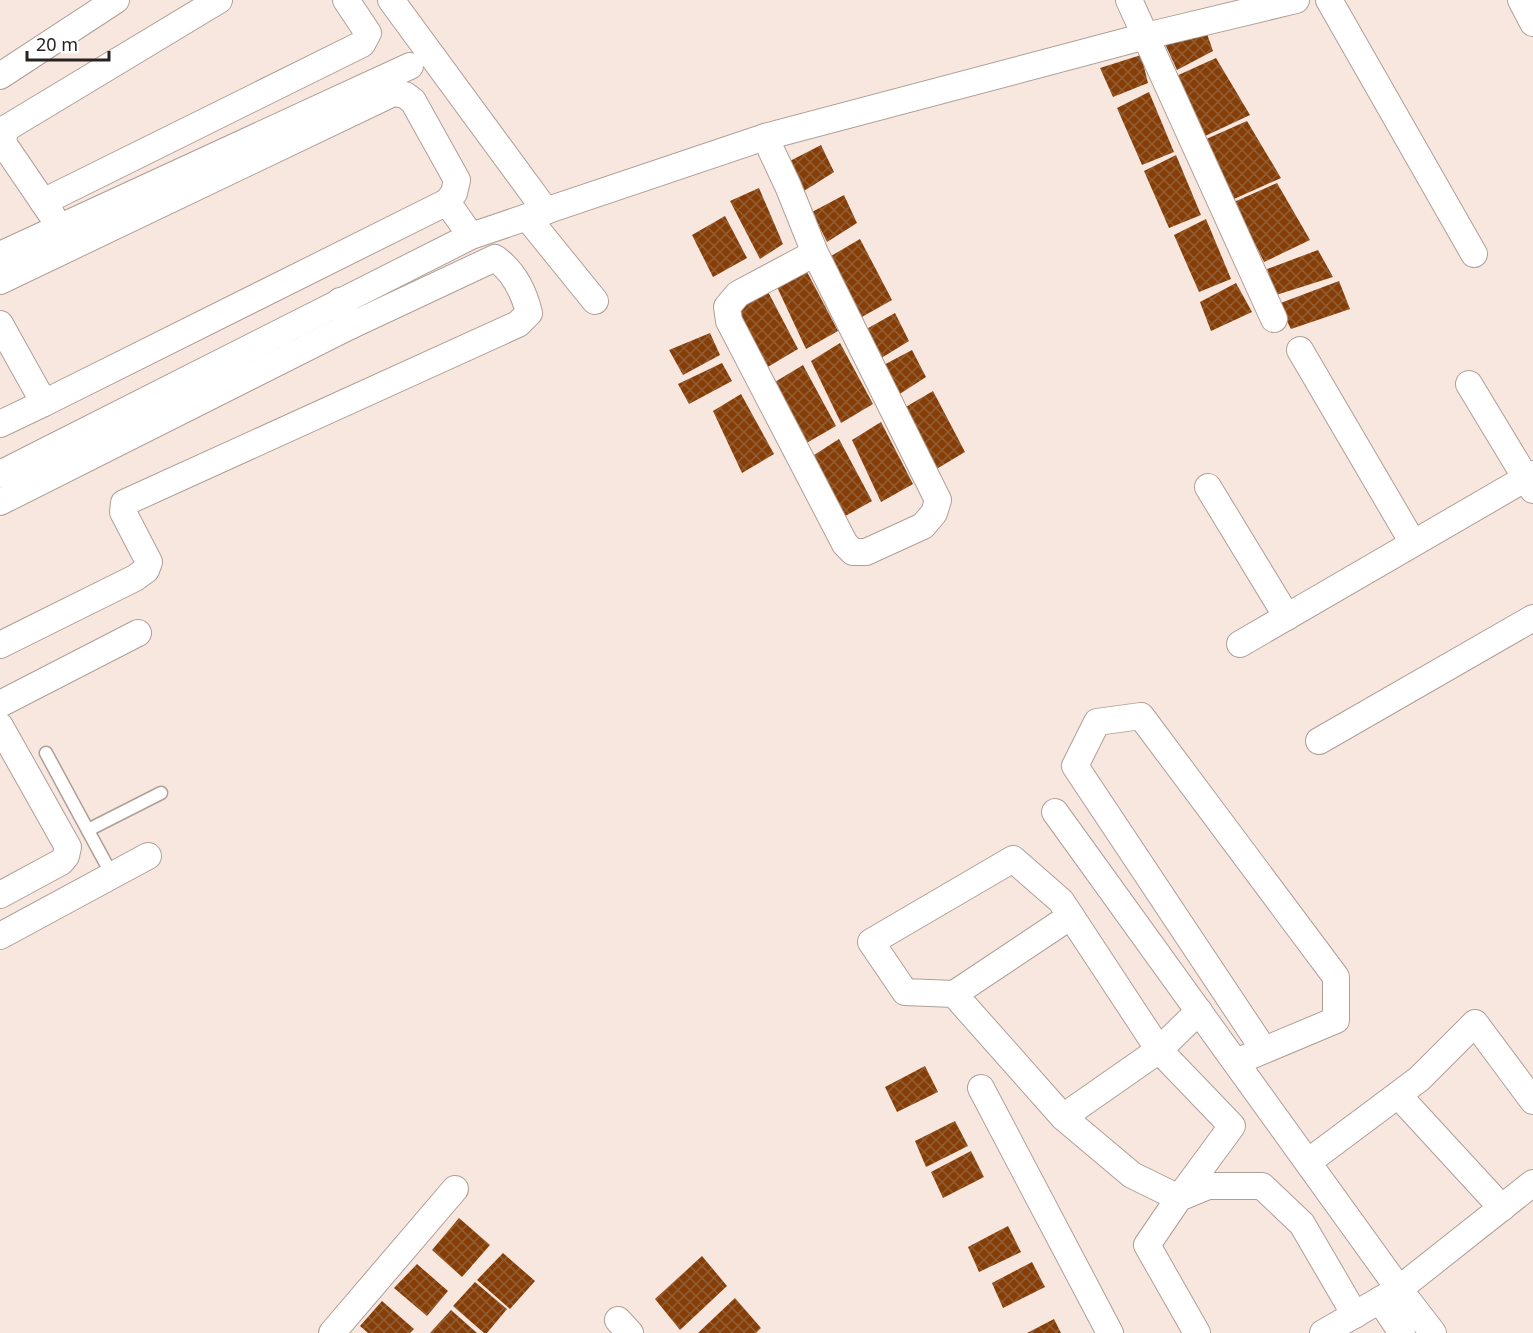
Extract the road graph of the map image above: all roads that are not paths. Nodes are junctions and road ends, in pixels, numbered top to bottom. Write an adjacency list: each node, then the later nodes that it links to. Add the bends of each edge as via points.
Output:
1 (116, 0): 12 (street)
2 (219, 0): 14 (street, via 5,129 3,143)
3 (346, 0): 14 (street, via 368,33 362,44)
4 (391, 0): 16 (street)
5 (1129, 0): 10 (street)
6 (1296, 0): 10 (street)
7 (1329, 0): 20 (street)
8 (1521, 0): 9 (street)
9 (1533, 23)
10 (1146, 36): 13 (street); 25 (street)
11 (410, 66): 17 (street)
12 (0, 76)
13 (765, 137): 16 (street); 19 (street)
14 (43, 202): 17 (street)
15 (447, 202): 18 (street); 22 (street, via 457,180 413,101 393,93); 30 (street)
16 (536, 214): 18 (street); 24 (street)
17 (60, 227): 21 (street)
18 (471, 236): 23 (street)
19 (815, 253): 19 (street, via 938,500 934,513 923,526 866,552 853,552 844,544 729,321 727,307 738,294)
20 (1474, 254)
21 (0, 255)
22 (0, 281)
23 (340, 301): 27 (street); 32 (street)
24 (595, 301)
25 (1274, 319)
26 (0, 324): 30 (street)
27 (350, 326): 35 (street); 41 (street, via 495,258 506,266 525,296 529,313 518,324 124,503 123,512 149,562 146,570)
28 (1300, 350): 36 (street)
29 (1469, 384): 33 (street)
30 (44, 403): 31 (street)
31 (0, 424)
32 (0, 474)
33 (1530, 481): 36 (street)
34 (1208, 487): 37 (street)
35 (0, 502)
36 (1413, 543): 37 (street)
37 (1287, 617): 40 (street)
38 (1533, 618): 44 (street)
39 (138, 633): 42 (street)
40 (1240, 644)
41 (0, 645)
42 (0, 704)
43 (0, 726): 51 (street, via 68,848 61,862)
44 (1319, 741)
45 (46, 753): 48 (lane)
46 (161, 793): 48 (lane)
47 (1055, 812): 55 (street)
48 (88, 830): 50 (lane)
49 (148, 856): 50 (street)
50 (112, 875): 53 (street)
51 (0, 895)
52 (1071, 916): 54 (street); 54 (street, via 1061,901 1013,859 871,942 905,992); 56 (street)
53 (0, 936)
54 (954, 994): 62 (street)
55 (1198, 1011): 56 (street); 58 (street)
56 (1159, 1050): 62 (street); 66 (street, via 1232,1126)
57 (1264, 1050): 57 (street, via 1336,1020 1336,977 1141,716 1098,722 1075,766); 58 (street)
58 (1236, 1062): 63 (street)
59 (981, 1088): 71 (street)
60 (1398, 1095): 61 (street, via 1474,1023); 63 (street); 67 (street)
61 (1533, 1101)
62 (1063, 1116): 66 (street, via 1132,1175)
63 (1308, 1162): 68 (street)
64 (1533, 1184): 67 (street)
65 (455, 1189): 70 (street)
66 (1179, 1198): 69 (street, via 1208,1186 1262,1186 1302,1224); 72 (street, via 1147,1245)
67 (1502, 1208): 68 (street)
68 (1389, 1295): 69 (street); 74 (street); 75 (street)
69 (1355, 1315): 73 (street)
70 (332, 1333)
71 (1110, 1333)
72 (1197, 1333)
73 (1323, 1333)
74 (1402, 1333)
75 (1433, 1333)

